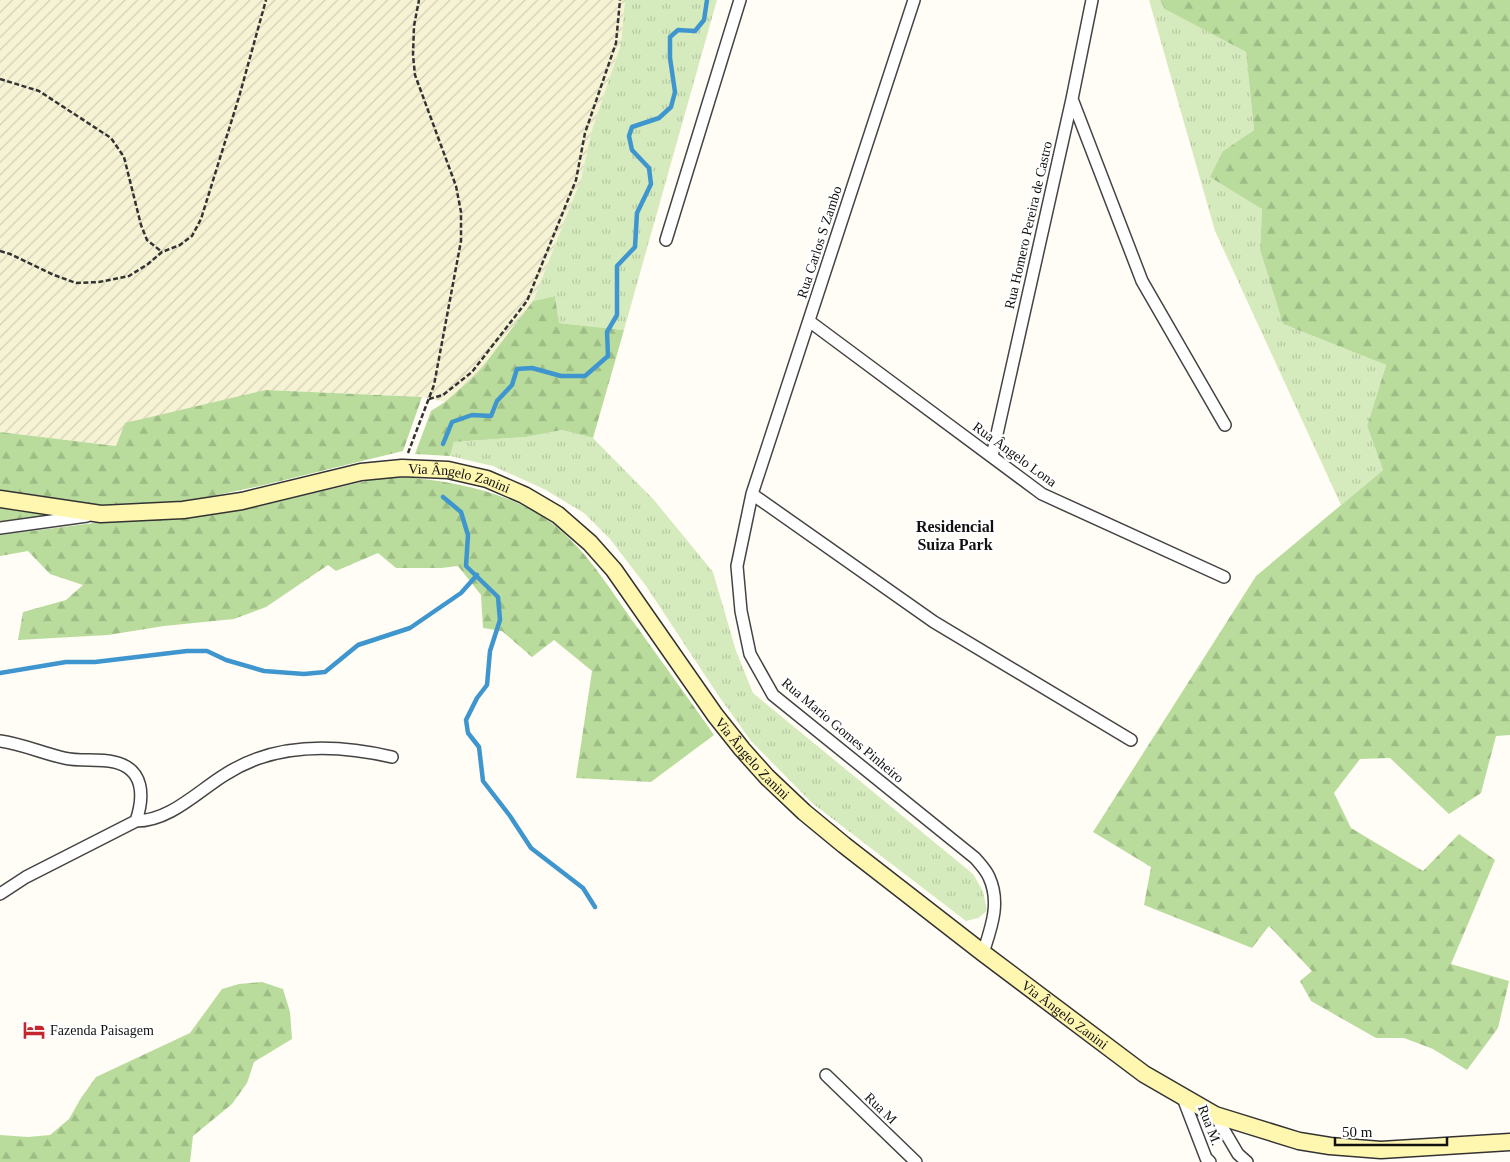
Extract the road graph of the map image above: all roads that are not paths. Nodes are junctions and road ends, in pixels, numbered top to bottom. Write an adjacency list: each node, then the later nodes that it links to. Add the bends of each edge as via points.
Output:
1 (740, 0): 5 (street)
2 (914, 0): 6 (street, Rua Carlos S Zambo)
3 (1092, 0): 4 (street, Rua Homero Pereira de Castro)
4 (1072, 99): 7 (street, via 1142,281); 8 (street, Rua Homero Pereira de Castro)
5 (666, 240)
6 (809, 321): 8 (street, Rua Ângelo Lona); 9 (street, Rua Carlos S Zambo)
7 (1225, 425)
8 (992, 456): 13 (street, Rua Ângelo Lona, via 1042,494)
9 (752, 494): 14 (street, via 934,622); 19 (street, Rua Mario Gomes Pinheiro, via 737,566 741,611 750,654 774,695 976,858 989,876 994,893 994,917)
10 (0, 499): 11 (street, Via Ângelo Zanini)
11 (101, 514): 12 (street); 19 (street, Via Ângelo Zanini, via 183,510 242,501 361,472 402,468 448,470 487,479 524,495 558,514 614,570 715,715 766,777 844,845)
12 (0, 528)
13 (1224, 577)
14 (1131, 740)
15 (0, 741): 17 (street, via 65,758 114,762 128,767 137,777 141,790)
16 (392, 758): 17 (street, via 369,752 295,748 258,757 168,812 146,821)
17 (136, 821): 18 (street, via 26,877)
18 (0, 894)
19 (983, 953): 21 (street, Via Ângelo Zanini, via 1144,1074)
20 (826, 1075): 24 (street, Rua M)
21 (1183, 1098): 22 (street, Via Ângelo Zanini); 25 (street, Rua M.)
22 (1215, 1115): 23 (street, Via Ângelo Zanini, via 1299,1141 1330,1146 1380,1150); 26 (street, via 1238,1154)
23 (1510, 1142)
24 (916, 1162)
25 (1210, 1162)
26 (1247, 1162)

